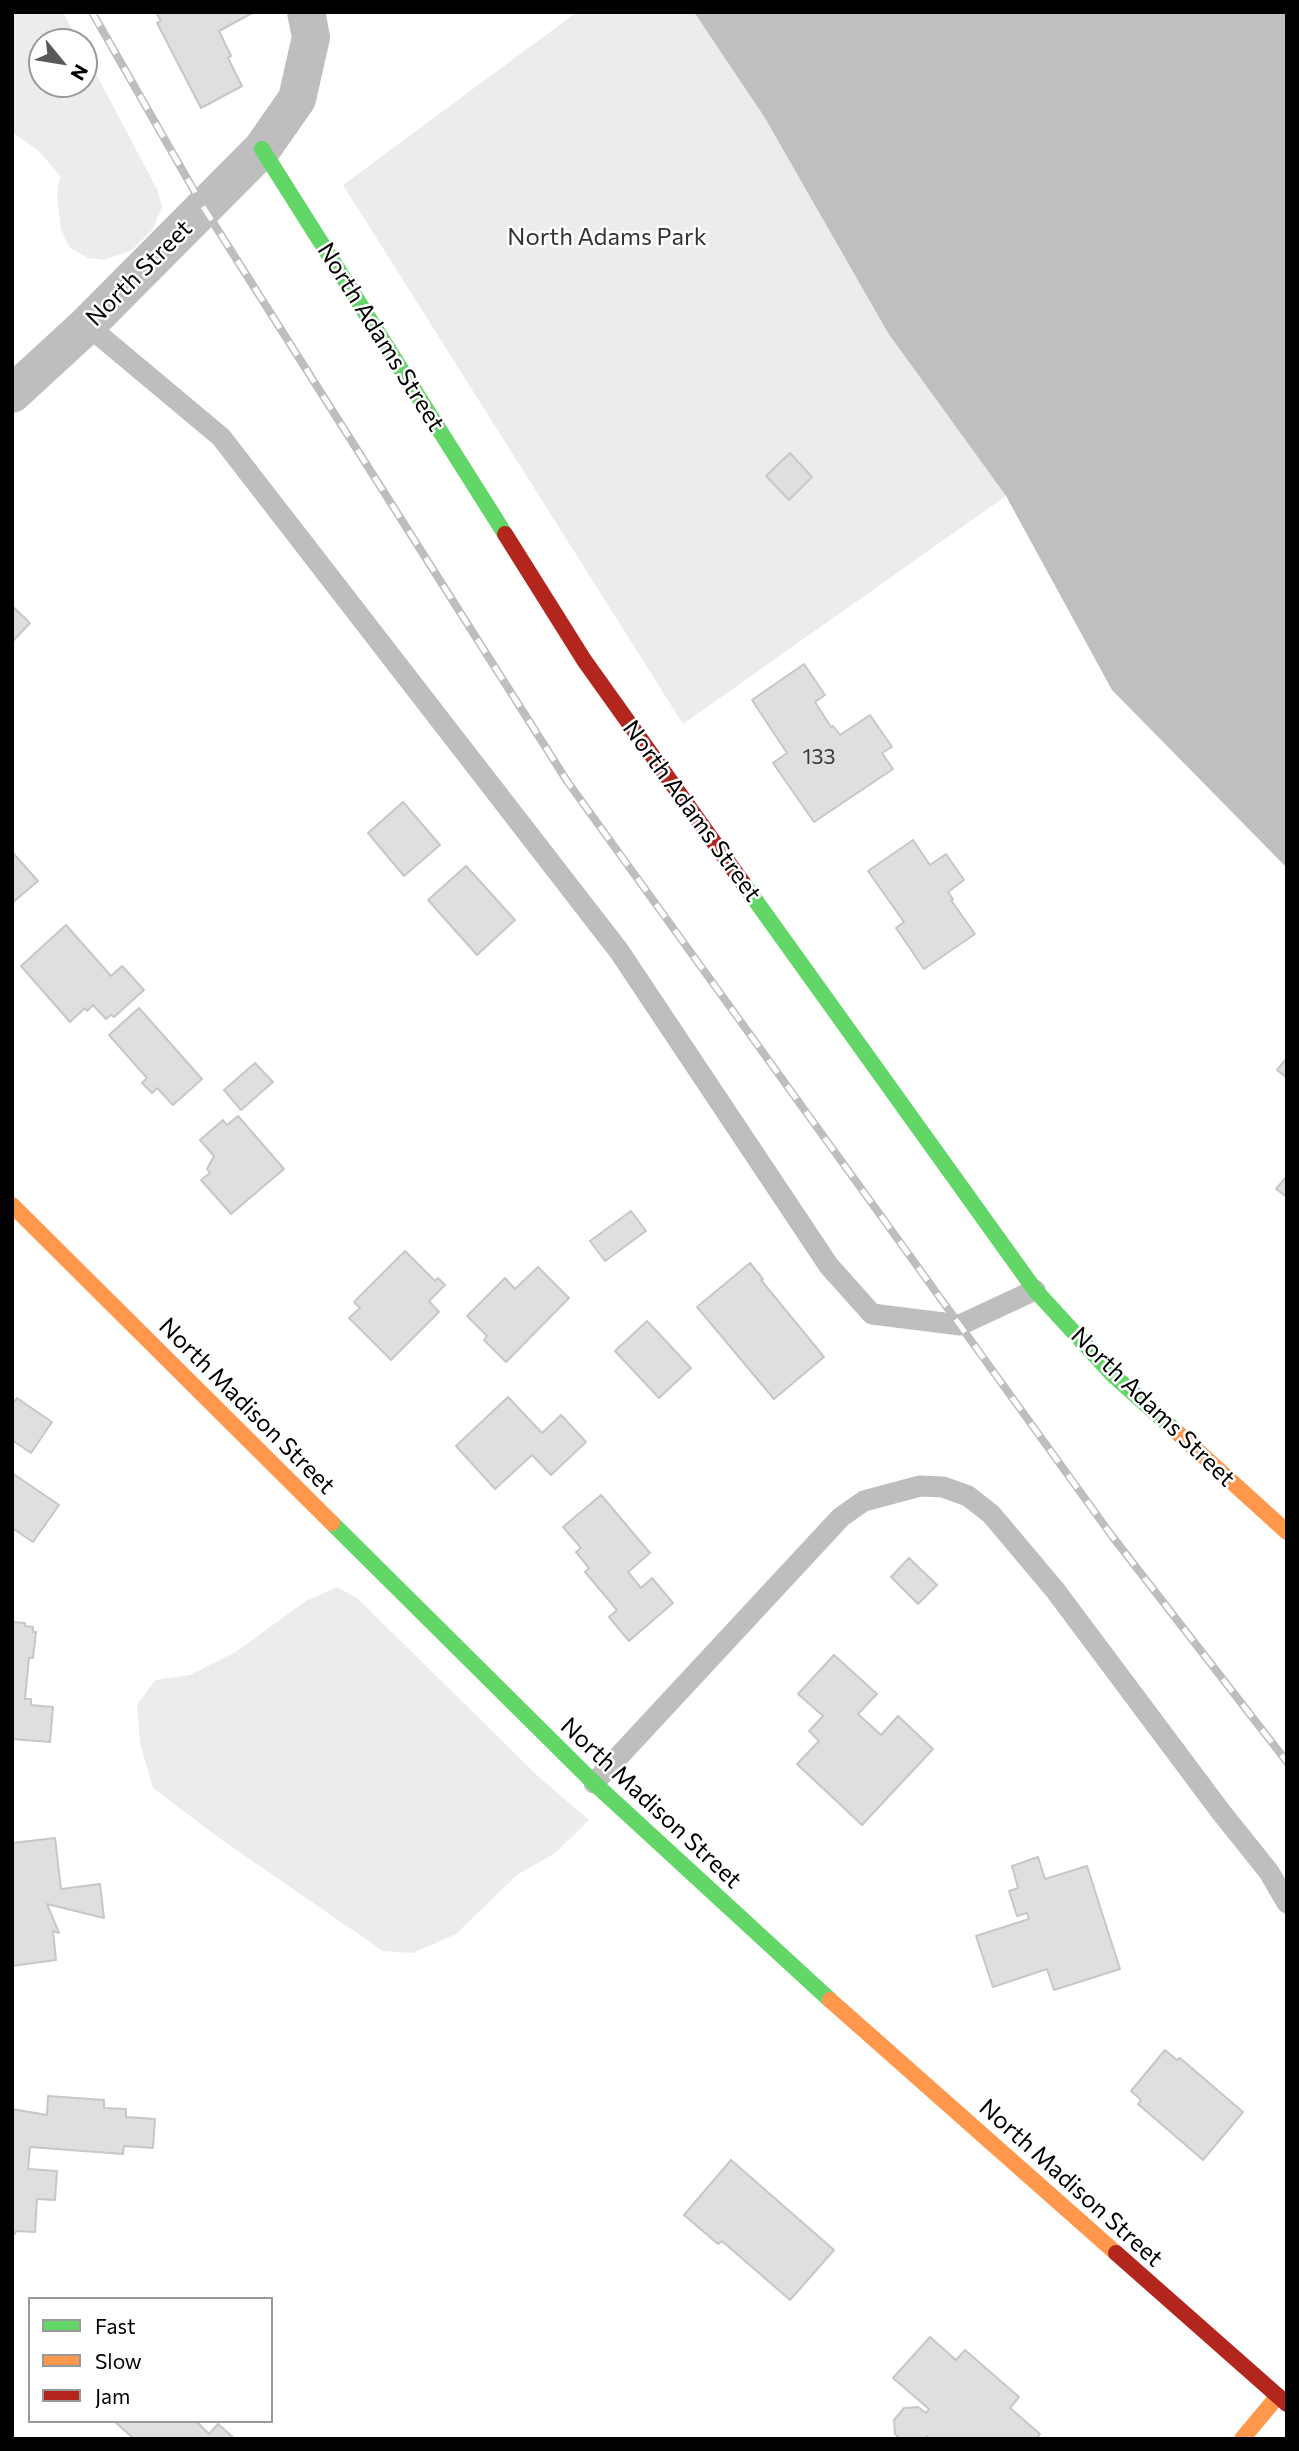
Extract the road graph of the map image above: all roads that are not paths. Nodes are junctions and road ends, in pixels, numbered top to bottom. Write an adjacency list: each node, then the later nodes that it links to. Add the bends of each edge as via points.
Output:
1 (306, 12): 2 (street, via 310,37 298,99)
2 (262, 149): 3 (street, North Street); 6 (street, North Adams Street, via 584,660)
3 (87, 325): 4 (street, North Street); 6 (lane, via 221,438 619,951 829,1266 872,1314 960,1325)
4 (12, 394)
5 (12, 1205): 8 (street, North Madison Street)
6 (1035, 1290): 7 (street, North Adams Street, via 1113,1376)
7 (1287, 1532)
8 (594, 1783): 9 (lane, via 841,1517 864,1501 920,1486 943,1487 968,1496 991,1514 1055,1590 1269,1872); 10 (street, North Madison Street, via 783,1958)
9 (1287, 1903)
10 (1282, 2400): 11 (street)
11 (1242, 2439)

